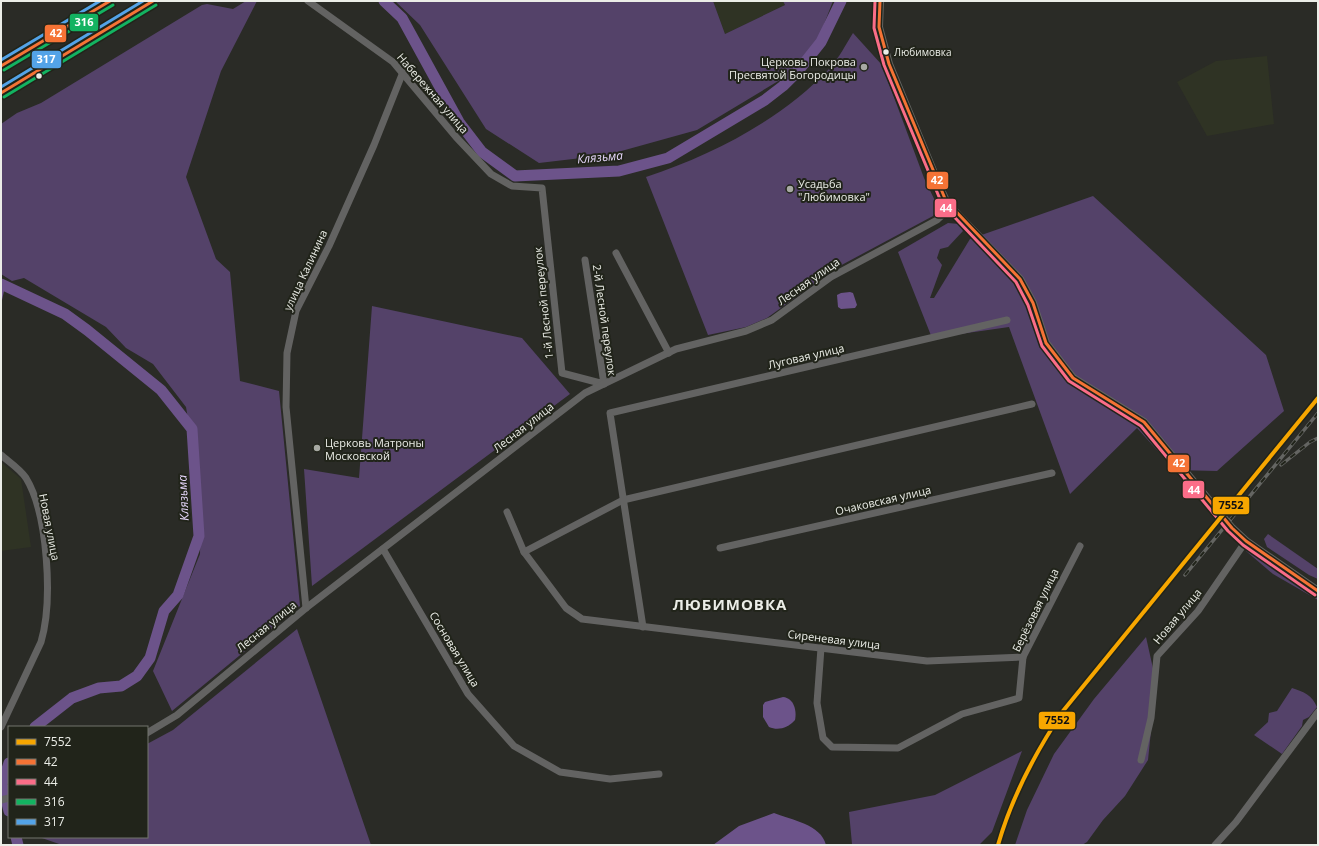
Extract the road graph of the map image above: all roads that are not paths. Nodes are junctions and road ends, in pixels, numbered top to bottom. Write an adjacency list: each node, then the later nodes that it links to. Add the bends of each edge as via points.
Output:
1 (110, 1): 5 (highway)
2 (152, 1): 7 (highway)
3 (308, 1): 6 (street, Набережная улица, via 393,62)
4 (880, 1): 9 (main road, via 879,27 889,64 941,190)
5 (1, 66)
6 (403, 72): 8 (street, Набережная улица, via 456,137 491,174 512,186); 26 (street, улица Калинина, via 329,246 296,311 287,353 286,407)
7 (1, 93)
8 (542, 188): 14 (street, 1-й Лесной переулок, via 562,373)
9 (951, 207): 13 (street, Лесная улица, via 937,220 831,277 772,320 746,331); 20 (main road, via 1020,279 1033,303 1046,343 1074,378 1144,422 1232,528)
10 (616, 253): 13 (street)
11 (585, 260): 14 (street, 2-й Лесной переулок)
12 (1007, 320): 18 (street, Луговая улица, via 610,413)
13 (669, 352): 14 (street, Лесная улица)
14 (604, 384): 23 (street, Лесная улица, via 585,393)
15 (1032, 404): 18 (street)
16 (1, 455): 31 (street, Новая улица, via 25,476 32,489 46,553 48,581 41,642)
17 (1052, 472): 22 (street, Очаковская улица)
18 (624, 500): 24 (street); 27 (street)
19 (507, 512): 24 (street, Сиреневая улица)
20 (1246, 541): 25 (main road); 33 (street, Новая улица, via 1198,611 1156,656 1151,718)
21 (1080, 546): 29 (street, Берёзовая улица)
22 (720, 548)
23 (383, 549): 26 (street, Лесная улица); 34 (street, Сосновая улица, via 468,694 514,746 560,772 610,779)
24 (524, 552): 27 (street, Сиреневая улица, via 566,608 582,619)
25 (1318, 591)
26 (306, 608): 32 (street, Лесная улица, via 177,715)
27 (643, 627): 28 (street, Сиреневая улица)
28 (821, 648): 29 (street, Сиреневая улица, via 927,661); 29 (street, Берёзовая улица, via 817,703 823,738 832,747 898,748 962,714 1019,698)
29 (1023, 657)
30 (1318, 712): 35 (street, via 1236,822)
31 (1, 727)
32 (148, 732)
33 (1142, 760)
34 (659, 774)
35 (1214, 845)

